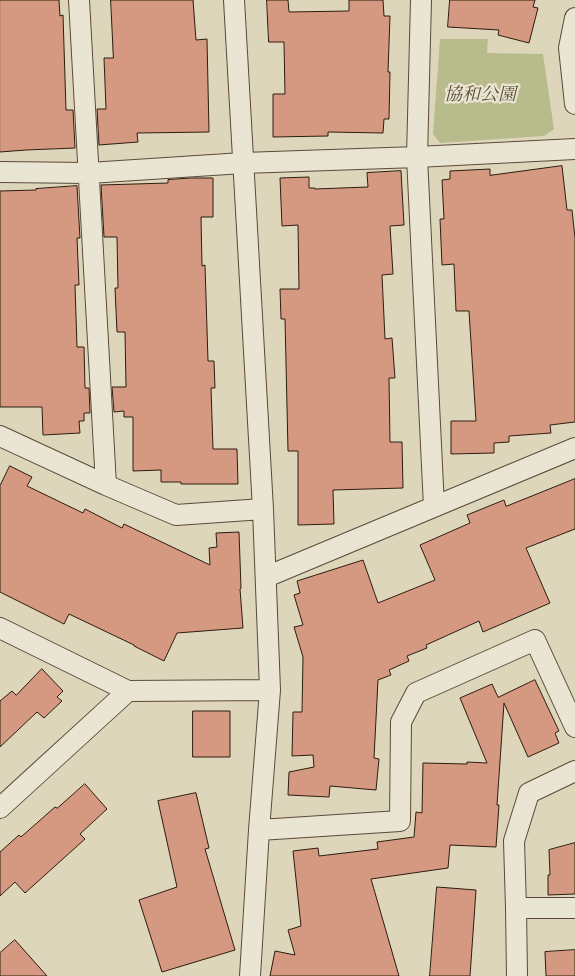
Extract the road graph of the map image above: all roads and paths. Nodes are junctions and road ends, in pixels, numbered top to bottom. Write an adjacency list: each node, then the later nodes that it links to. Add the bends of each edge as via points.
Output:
1 (79, 0): 10 (street)
2 (234, 0): 8 (street)
3 (421, 0): 7 (street)
4 (575, 18): 5 (street, via 569,48)
5 (575, 104)
6 (575, 149): 7 (street)
7 (416, 157): 8 (street); 14 (street)
8 (243, 163): 10 (street); 15 (street)
9 (0, 172): 10 (street)
10 (89, 173): 13 (street)
11 (0, 436): 13 (street)
12 (575, 448): 14 (street)
13 (106, 485): 15 (street, via 176,515)
14 (434, 506): 16 (street)
15 (263, 509): 16 (street)
16 (266, 577): 18 (street)
17 (0, 628): 19 (street)
18 (270, 690): 19 (street); 23 (street)
19 (128, 692): 22 (street)
20 (575, 727): 23 (street, via 535,640 416,693 401,722 400,821)
21 (575, 771): 24 (street, via 529,793 514,841)
22 (0, 808)
23 (259, 830): 26 (street)
24 (516, 908): 25 (street); 27 (street)
25 (575, 908)
26 (250, 976)
27 (517, 976)

